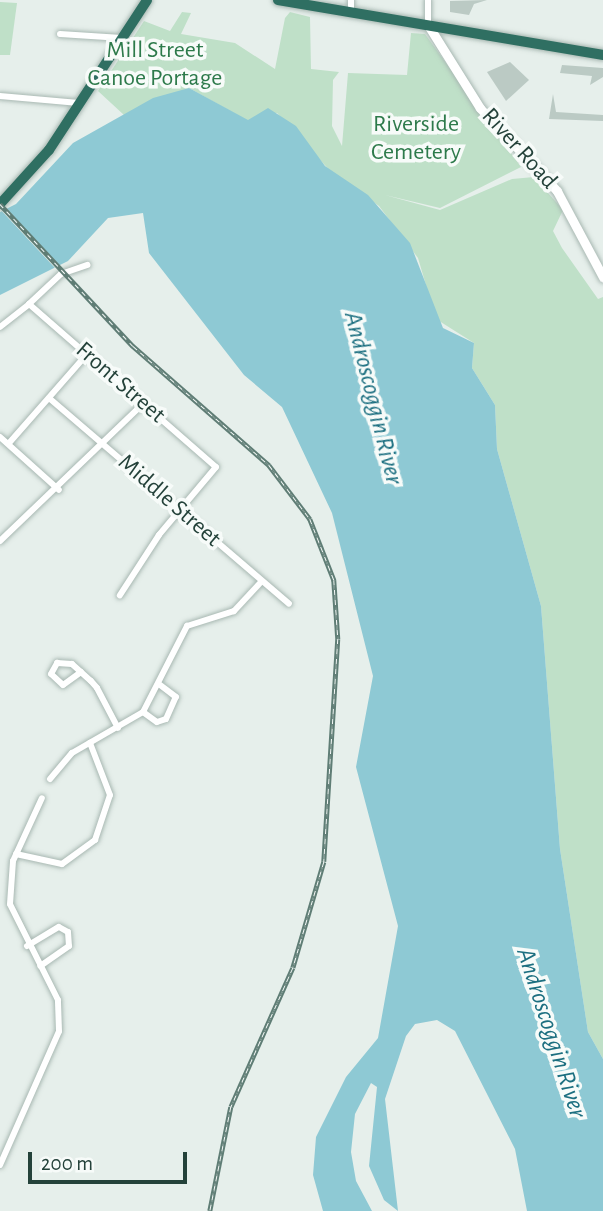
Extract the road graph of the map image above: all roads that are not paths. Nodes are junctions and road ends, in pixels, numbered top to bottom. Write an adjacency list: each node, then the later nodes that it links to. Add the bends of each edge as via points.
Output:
1 (278, 0): 5 (highway)
2 (351, 0): 5 (street)
3 (428, 0): 6 (street)
4 (147, 1): 8 (highway)
5 (351, 12): 6 (highway)
6 (428, 25): 9 (highway); 14 (street, River Road, via 480,108 557,191)
7 (60, 34): 8 (street)
8 (124, 38): 11 (highway)
9 (603, 55)
10 (0, 96): 11 (street)
11 (81, 103): 12 (highway)
12 (0, 204)
13 (87, 265): 15 (street, via 61,274)
14 (603, 277)
15 (27, 306): 16 (street); 17 (street, Front Street)
16 (0, 327)
17 (87, 354): 18 (street); 19 (street, Front Street)
18 (49, 398): 21 (street); 22 (street, Middle Street)
19 (143, 404): 22 (street); 24 (street, Front Street, via 216,467)
20 (0, 437): 21 (street)
21 (10, 442): 23 (street)
22 (105, 445): 23 (street); 24 (street, Middle Street)
23 (59, 490): 25 (street)
24 (180, 509): 26 (street, Middle Street); 27 (street)
25 (0, 541)
26 (261, 582): 28 (street, Middle Street); 30 (street, via 238,609 187,626)
27 (120, 595)
28 (289, 604)
29 (81, 672): 29 (street, via 64,661 51,674 63,685); 32 (street)
30 (160, 685): 31 (street); 31 (street, via 176,697 166,719 157,722)
31 (143, 712): 32 (street)
32 (118, 728): 33 (street)
33 (90, 743): 34 (street, via 59,764); 36 (street, via 110,795 95,840 62,864)
34 (50, 779)
35 (42, 798): 36 (street)
36 (16, 854): 37 (street)
37 (10, 873): 38 (street); 39 (street, via 10,904)
38 (0, 874)
39 (27, 946): 40 (street); 40 (street, via 59,928 68,932 69,946)
40 (40, 966): 41 (street, via 58,1000 59,1031)
41 (0, 1165)

